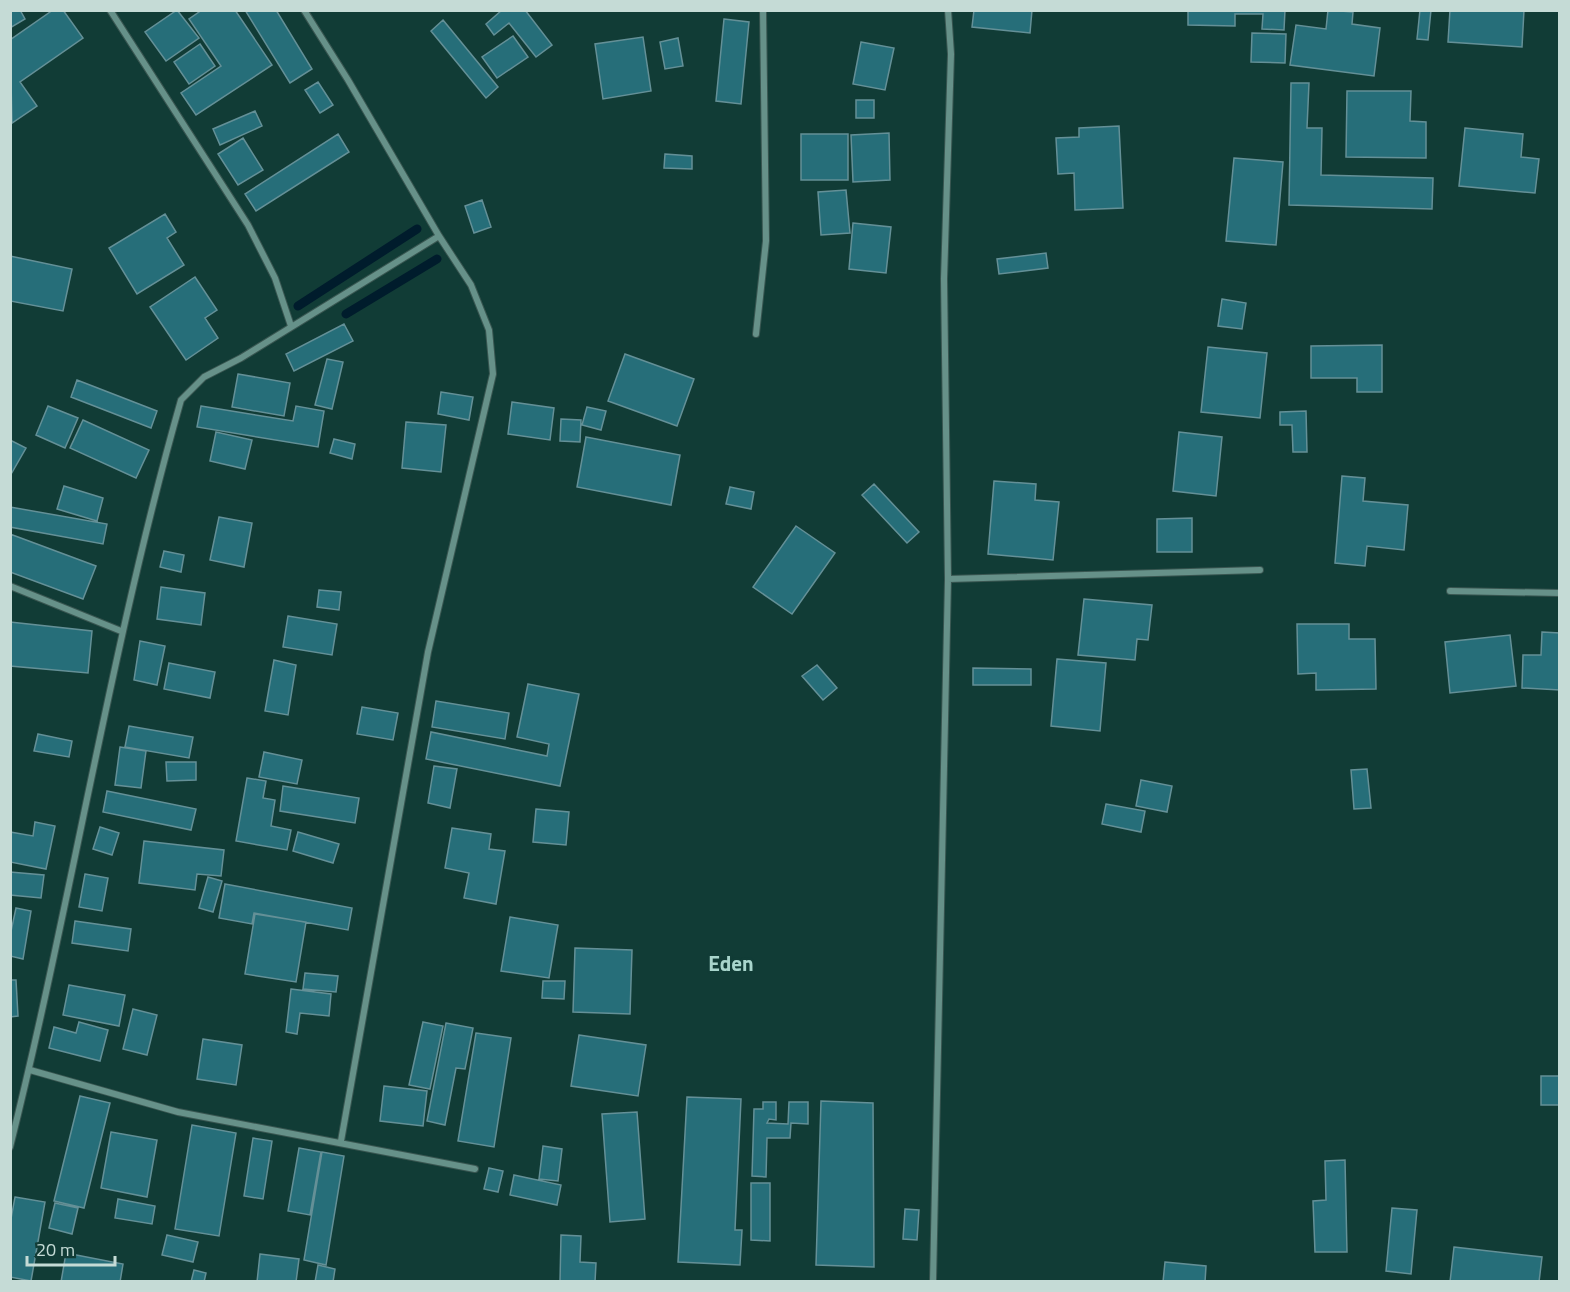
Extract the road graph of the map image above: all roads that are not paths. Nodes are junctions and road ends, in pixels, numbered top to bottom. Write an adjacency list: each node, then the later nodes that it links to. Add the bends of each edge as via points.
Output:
1 (110, 10): 6 (street, via 248,225 275,278)
2 (304, 10): 5 (street)
3 (763, 10): 7 (street, via 766,241)
4 (948, 10): 9 (street, via 951,54 944,279)
5 (439, 236): 6 (street); 15 (street, via 475,294 489,330 493,374 428,652)
6 (291, 326): 13 (street, via 204,377 181,400)
7 (756, 334)
8 (1260, 570): 9 (street)
9 (948, 579): 18 (street)
10 (10, 586): 13 (street)
11 (1450, 591): 12 (street)
12 (1560, 593)
13 (121, 631): 14 (street)
14 (30, 1070): 15 (street, via 178,1112); 16 (street)
15 (341, 1141): 17 (street)
16 (10, 1147)
17 (475, 1169)
18 (933, 1281)

